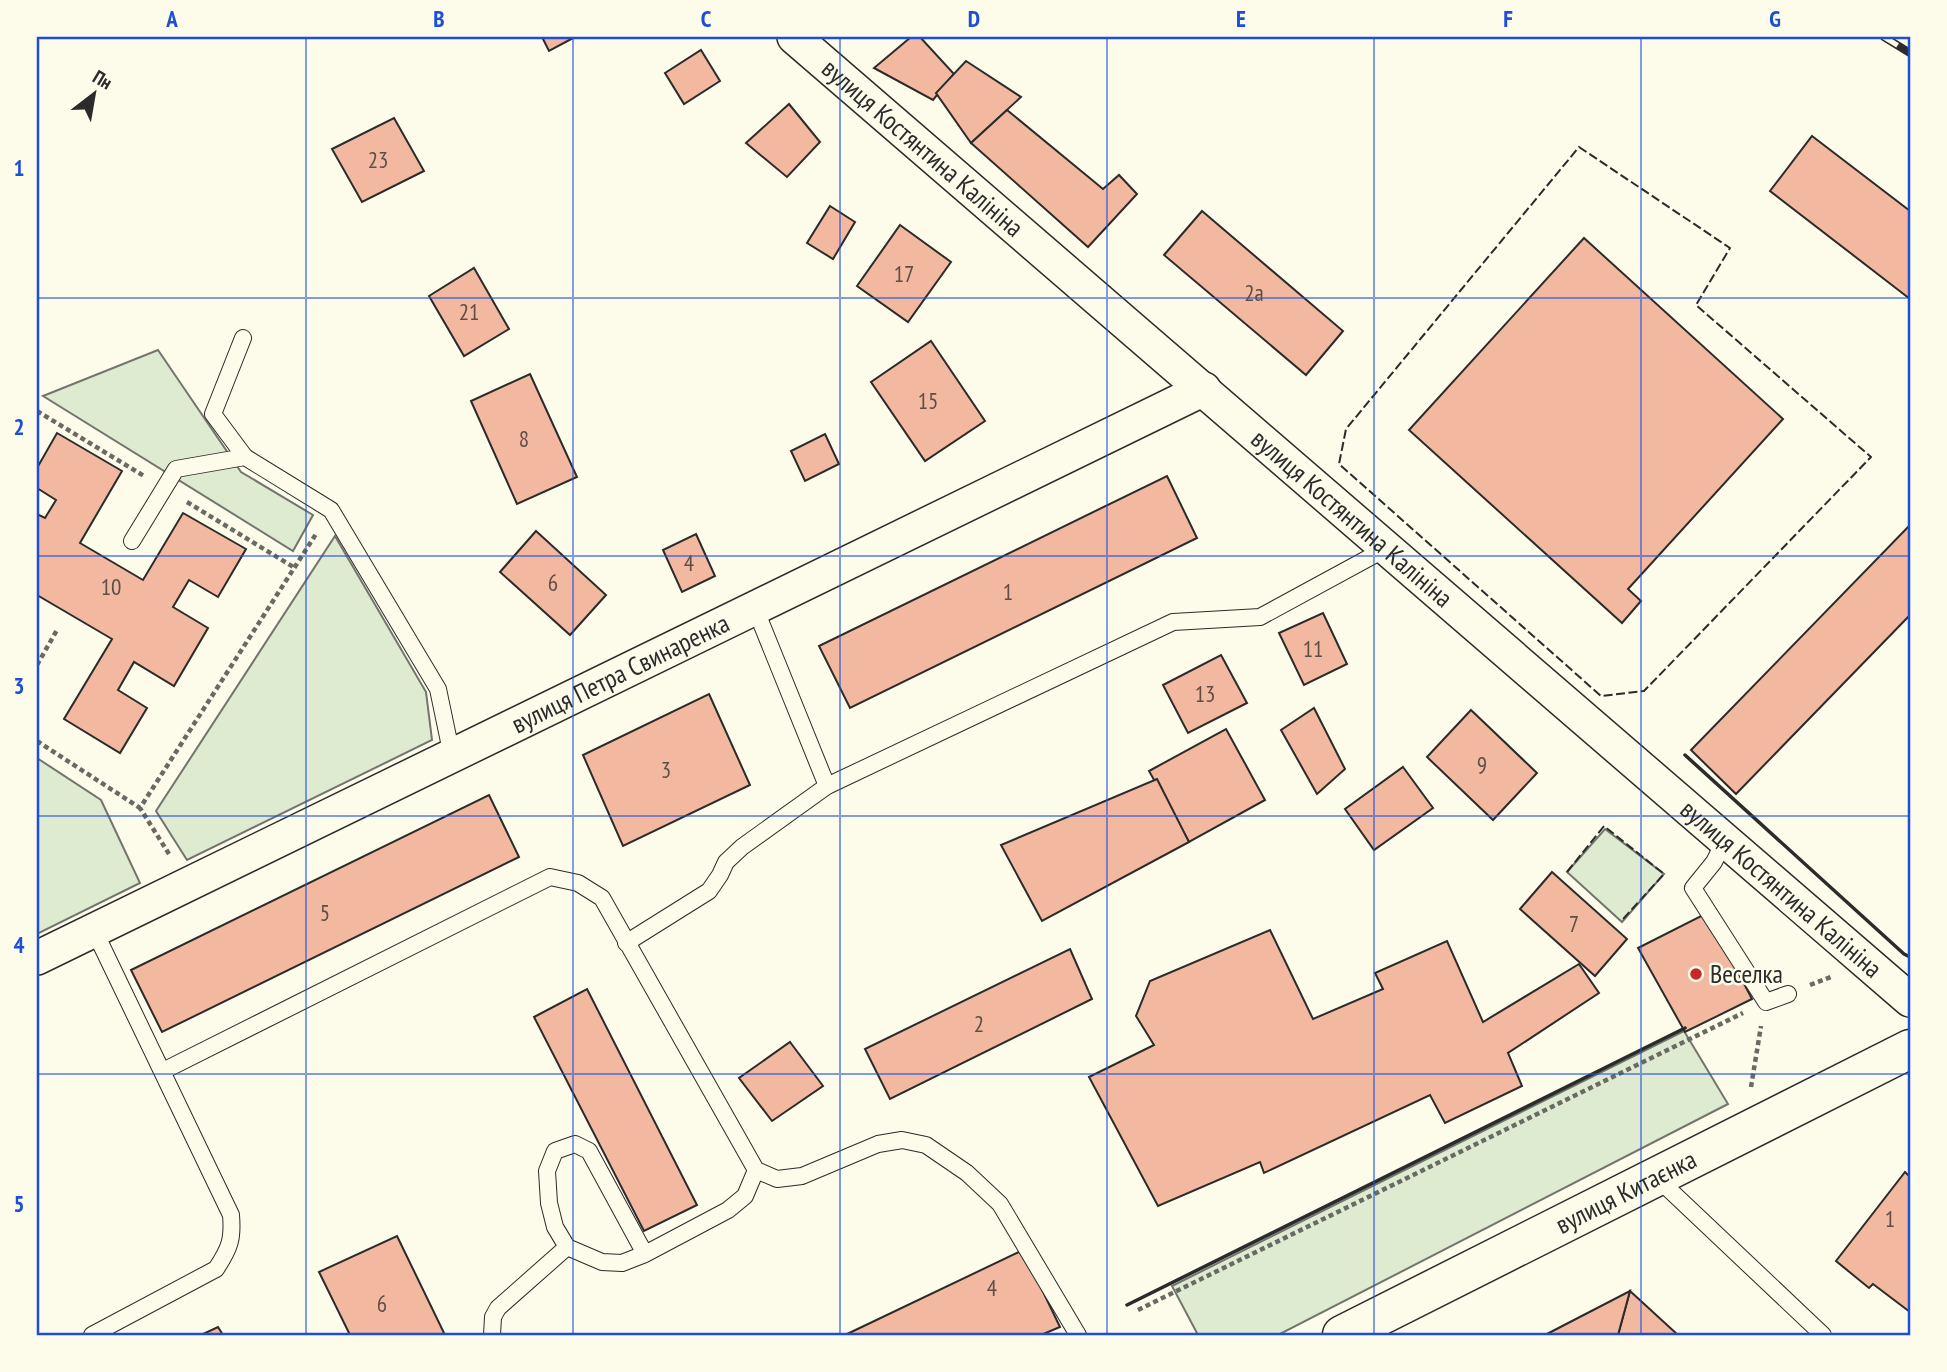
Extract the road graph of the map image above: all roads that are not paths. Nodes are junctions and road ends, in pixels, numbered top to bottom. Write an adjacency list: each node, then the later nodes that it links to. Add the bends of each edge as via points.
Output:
1 (794, 37): 3 (street, вулиця Костянтина Калініна)
2 (243, 338): 4 (lane, via 214,414)
3 (1203, 389): 6 (street, вулиця Костянтина Калініна); 7 (street, вулиця Петра Свинаренка)
4 (245, 457): 5 (lane, via 176,469); 8 (lane, via 331,510 438,689)
5 (132, 541)
6 (1387, 548): 9 (lane, via 1260,617 1173,622); 10 (street, вулиця Костянтина Калініна)
7 (755, 608): 8 (street, вулиця Петра Свинаренка); 9 (lane)
8 (452, 756): 11 (street, вулиця Петра Свинаренка)
9 (827, 786): 12 (lane, via 742,847 726,862 709,891)
10 (1725, 841): 14 (lane, via 1693,888 1766,1002); 15 (street, вулиця Костянтина Калініна)
11 (94, 930): 13 (street, вулиця Петра Свинаренка); 17 (lane)
12 (626, 943): 17 (lane, via 602,898 578,883 550,877); 18 (lane)
13 (37, 958)
14 (1788, 993)
15 (1910, 1000)
16 (1910, 1049): 19 (main road, вулиця Китаєнка)
17 (163, 1071): 22 (lane, via 231,1215 233,1234 216,1269)
18 (756, 1170): 21 (lane, via 745,1196 728,1210); 24 (lane, via 778,1179 802,1176 878,1144 902,1140 926,1145 967,1173 1000,1204)
19 (1656, 1177): 25 (main road, вулиця Китаєнка); 26 (lane)
20 (567, 1247): 21 (lane, via 602,1262 622,1264); 21 (lane, via 555,1227 547,1171 555,1151 575,1144 589,1151); 23 (lane, via 498,1308)
21 (645, 1254)
22 (92, 1335)
23 (492, 1335)
24 (1078, 1335)
25 (1342, 1335)
26 (1823, 1335)

